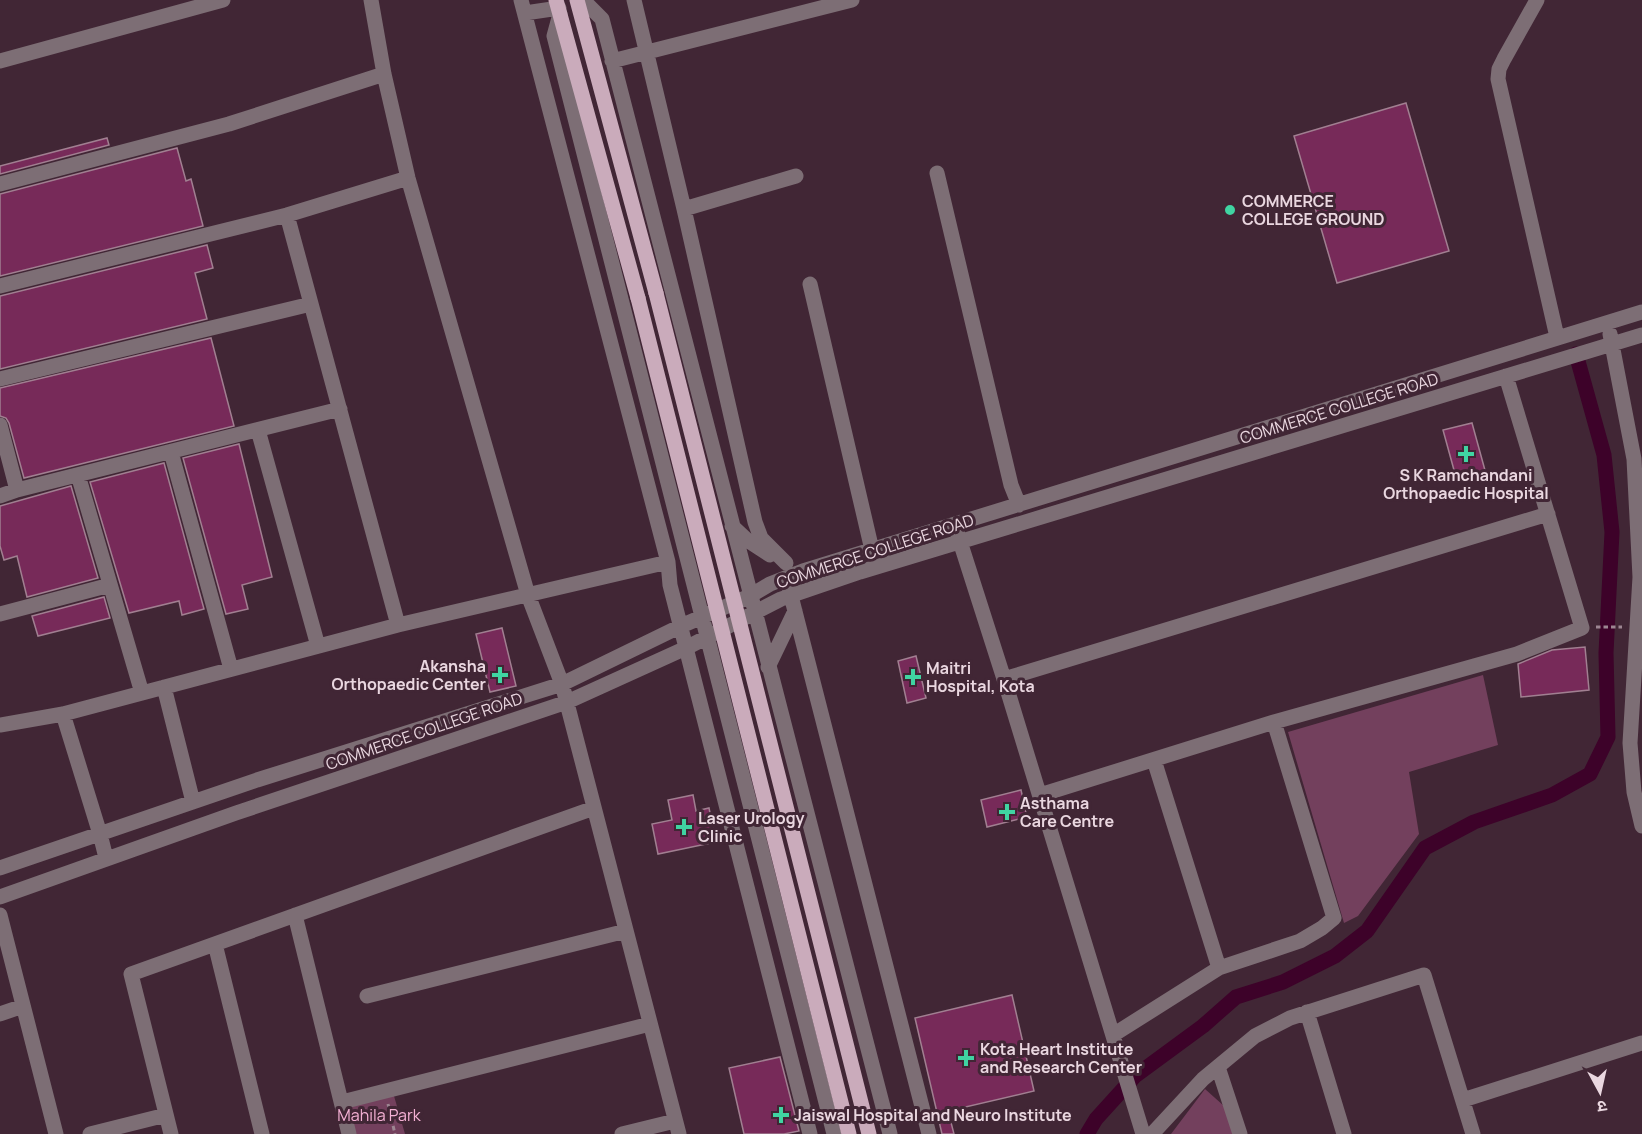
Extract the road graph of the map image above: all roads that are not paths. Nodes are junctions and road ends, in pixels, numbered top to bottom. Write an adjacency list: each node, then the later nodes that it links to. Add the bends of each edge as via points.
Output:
1 (223, 0): 11 (street)
2 (371, 0): 13 (street)
3 (577, 0): 107 (main road, bridge, via 656,293)
4 (584, 0): 12 (street, via 602,19)
5 (634, 0): 10 (street)
6 (852, 0): 10 (street)
7 (1537, 0): 26 (street, via 1499,69 1498,80)
8 (523, 7): 9 (street); 44 (street)
9 (558, 8): 52 (street, via 554,36); 106 (main road, bridge, via 638,298)
10 (642, 53): 12 (street); 18 (street)
11 (0, 61)
12 (615, 61): 41 (street)
13 (384, 74): 16 (street); 17 (street, via 229,124)
14 (937, 173): 38 (street)
15 (796, 176): 18 (street)
16 (408, 178): 19 (street); 47 (street)
17 (0, 184)
18 (684, 209): 45 (street, via 755,522 761,538)
19 (287, 215): 21 (street); 22 (street)
20 (810, 284): 43 (street)
21 (0, 286)
22 (311, 304): 29 (street); 30 (street)
23 (1642, 312): 24 (street)
24 (1606, 323): 26 (street); 27 (street)
25 (1642, 335): 27 (street, COMMERCE COLLEGE ROAD)
26 (1557, 337): 38 (street)
27 (1613, 343): 28 (street, COMMERCE COLLEGE ROAD); 35 (street)
28 (1506, 376): 39 (street); 42 (street, COMMERCE COLLEGE ROAD)
29 (0, 379)
30 (340, 410): 32 (street); 53 (street)
31 (0, 425): 36 (street)
32 (258, 430): 33 (street); 56 (street)
33 (171, 452): 34 (street); 60 (street)
34 (78, 475): 36 (street); 46 (street)
35 (1639, 485): 58 (street)
36 (17, 490): 37 (street)
37 (0, 496)
38 (1019, 505): 40 (street)
39 (1548, 514): 61 (street); 69 (street, via 1582,628 1517,654)
40 (954, 525): 42 (street); 43 (street)
41 (732, 526): 45 (street); 48 (street)
42 (960, 542): 49 (street, COMMERCE COLLEGE ROAD); 61 (street)
43 (872, 550): 45 (street, via 803,571)
44 (668, 561): 47 (street); 54 (street)
45 (786, 570): 48 (street); 49 (street)
46 (110, 585): 51 (street); 65 (street)
47 (528, 595): 53 (street); 62 (street)
48 (750, 596): 50 (street); 52 (street)
49 (793, 603): 50 (street, COMMERCE COLLEGE ROAD); 59 (street); 109 (street)
50 (754, 613): 55 (street, COMMERCE COLLEGE ROAD); 59 (street)
51 (0, 614)
52 (703, 617): 54 (street); 55 (street)
53 (398, 625): 56 (street)
54 (681, 626): 57 (street); 62 (street)
55 (708, 637): 57 (street, COMMERCE COLLEGE ROAD); 64 (street)
56 (318, 646): 60 (street)
57 (686, 648): 66 (street); 67 (street, COMMERCE COLLEGE ROAD)
58 (1638, 664): 72 (street, via 1630,744)
59 (768, 667): 108 (street)
60 (231, 669): 63 (street)
61 (1004, 679): 73 (street)
62 (562, 684): 67 (street); 74 (street)
63 (165, 687): 65 (street); 74 (street)
64 (721, 690): 66 (street); 105 (street)
65 (142, 693): 68 (street)
66 (699, 697): 104 (street)
67 (567, 702): 75 (street); 78 (street, COMMERCE COLLEGE ROAD)
68 (63, 714): 70 (street); 77 (street)
69 (1274, 723): 71 (street); 85 (street, via 1334,918 1300,941)
70 (0, 725)
71 (1154, 760): 73 (street); 85 (street)
72 (1638, 791): 76 (street)
73 (1040, 795): 91 (street)
74 (193, 802): 77 (street)
75 (594, 808): 82 (street); 83 (street)
76 (1642, 826)
77 (100, 834): 78 (street); 79 (street)
78 (106, 858): 80 (street, COMMERCE COLLEGE ROAD)
79 (0, 868)
80 (0, 897)
81 (0, 915): 87 (street)
82 (295, 915): 84 (street); 95 (street)
83 (626, 932): 86 (street); 90 (street)
84 (215, 944): 96 (street, via 131,974); 101 (street)
85 (1219, 968): 91 (street)
86 (368, 996)
87 (23, 1006): 89 (street); 98 (street)
88 (1307, 1012): 93 (street, via 1255,1036); 94 (street, via 1424,975); 113 (street)
89 (0, 1014)
90 (650, 1024): 95 (street); 97 (street)
91 (1113, 1035): 110 (street)
92 (1642, 1043): 94 (street)
93 (1218, 1067): 111 (street); 112 (street)
94 (1463, 1100): 114 (street)
95 (342, 1102): 102 (street)
96 (166, 1115): 99 (street); 100 (street)
97 (677, 1128): 103 (street)
98 (56, 1134)
99 (90, 1134)
100 (171, 1134)
101 (262, 1134)
102 (349, 1134)
103 (622, 1134)
104 (810, 1134)
105 (834, 1134)
106 (849, 1134)
107 (869, 1134)
108 (890, 1134)
109 (929, 1134)
110 (1143, 1134)
111 (1152, 1134)
112 (1240, 1134)
113 (1344, 1134)
114 (1473, 1134)

